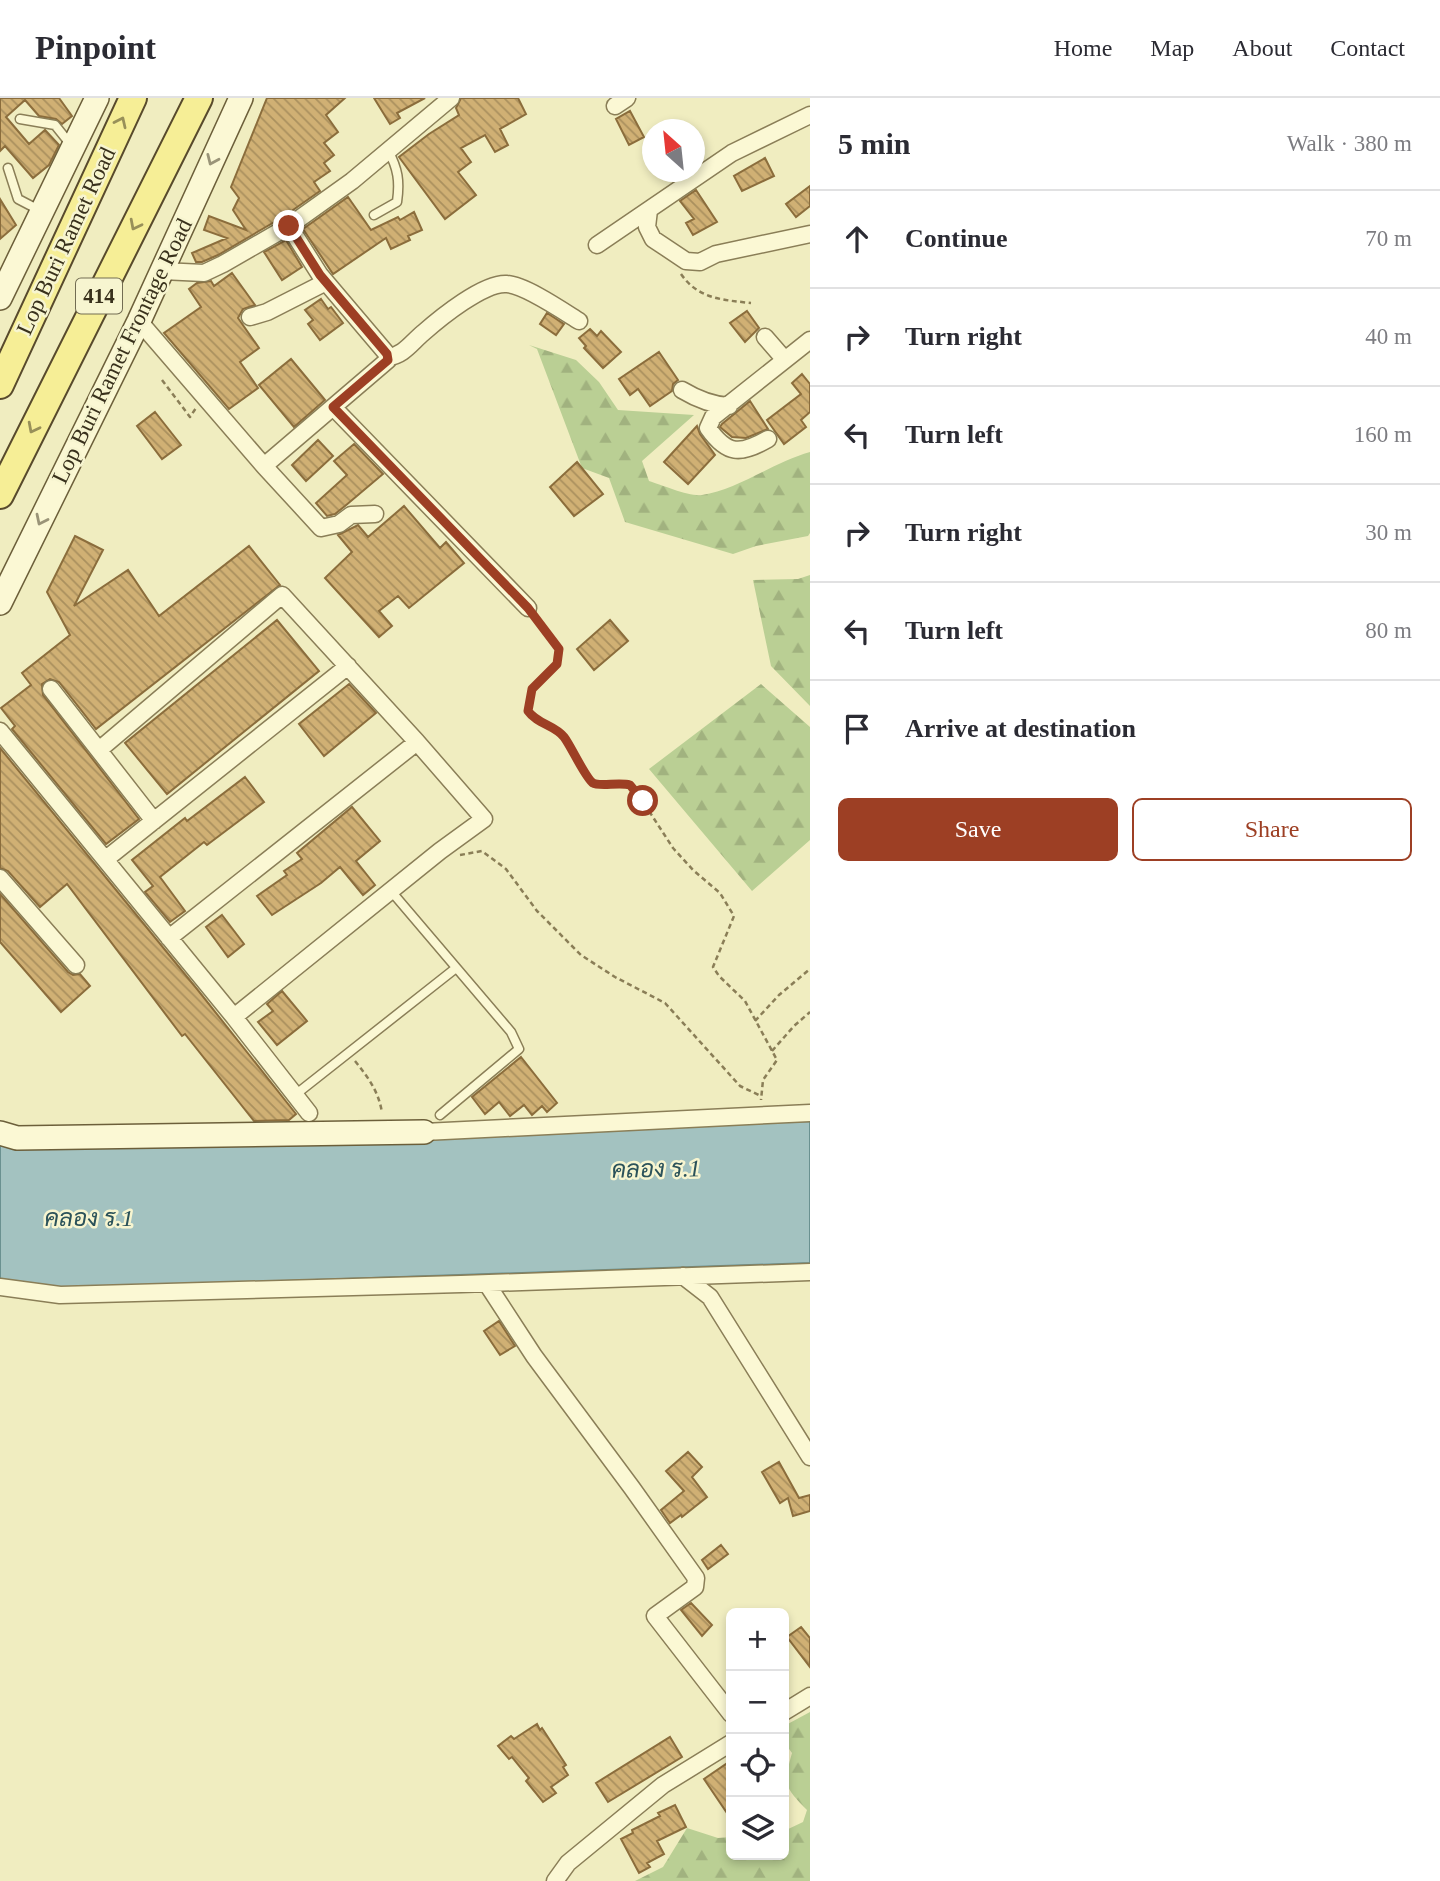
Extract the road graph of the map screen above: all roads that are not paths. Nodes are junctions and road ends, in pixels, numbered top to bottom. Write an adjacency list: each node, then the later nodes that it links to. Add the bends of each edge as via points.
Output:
1 (97, 98): 8 (main road)
2 (132, 98): 27 (main road, Lop Buri Ramet Road / 414, one-way to 2)
3 (199, 98): 33 (main road, 414, one-way to 33)
4 (240, 98): 17 (main road, Lop Buri Ramet Frontage Road / 414, one-way to 17)
5 (452, 98): 9 (street, via 427,125)
6 (810, 115): 11 (street, via 732,153)
7 (20, 120): 8 (lane, via 55,125)
8 (73, 148): 12 (main road)
9 (388, 150): 13 (lane, via 400,182 397,202); 14 (street)
10 (8, 168): 12 (lane, via 18,199)
11 (649, 210): 15 (street, via 647,227 653,239 686,261 700,262 716,254); 16 (street)
12 (41, 211): 19 (main road)
13 (374, 215)
14 (289, 226): 17 (street, via 204,273); 18 (street)
15 (810, 234)
16 (597, 245)
17 (163, 271): 21 (main road, Lop Buri Ramet Frontage Road / 414)
18 (326, 282): 20 (street); 25 (street)
19 (0, 298)
20 (250, 317)
21 (139, 321): 32 (street); 35 (main road, Lop Buri Ramet Frontage Road / 414, one-way to 35)
22 (579, 321): 25 (street, via 509,284 494,285)
23 (765, 337): 26 (street)
24 (810, 340): 26 (street)
25 (388, 357): 30 (street)
26 (785, 360): 29 (street)
27 (0, 384)
28 (682, 390): 29 (street, via 714,405)
29 (729, 406): 31 (street, via 713,417 708,428 716,439 739,452)
30 (333, 407): 32 (street); 36 (street)
31 (768, 439)
32 (264, 466): 34 (street, via 321,528 351,515)
33 (3, 481)
34 (374, 514)
35 (0, 603)
36 (528, 608)
37 (348, 666): 40 (street); 41 (street, via 282,595); 42 (street)
38 (51, 689): 41 (street)
39 (0, 731): 43 (street)
40 (417, 741): 45 (street, via 484,819); 46 (street)
41 (99, 750): 42 (street)
42 (154, 821): 43 (street)
43 (106, 859): 46 (street)
44 (0, 878): 47 (street)
45 (391, 891): 48 (lane); 49 (street)
46 (169, 937): 49 (street)
47 (76, 965)
48 (456, 968): 50 (lane); 53 (lane, via 511,1032 519,1049)
49 (234, 1017): 50 (street)
50 (295, 1095): 51 (street)
51 (309, 1113)
52 (810, 1113): 54 (street)
53 (440, 1115)
54 (424, 1132): 55 (main road, via 17,1138)
55 (0, 1133)
56 (808, 1274): 57 (street)
57 (682, 1276): 58 (street); 60 (street, via 710,1297)
58 (487, 1284): 59 (street, via 60,1295); 62 (street, via 696,1578 695,1587 655,1616)
59 (0, 1287)
60 (810, 1457)
61 (810, 1696): 63 (street)
62 (726, 1708)
63 (789, 1709)
64 (726, 1746): 65 (street, via 663,1785 568,1863)
65 (555, 1881)

